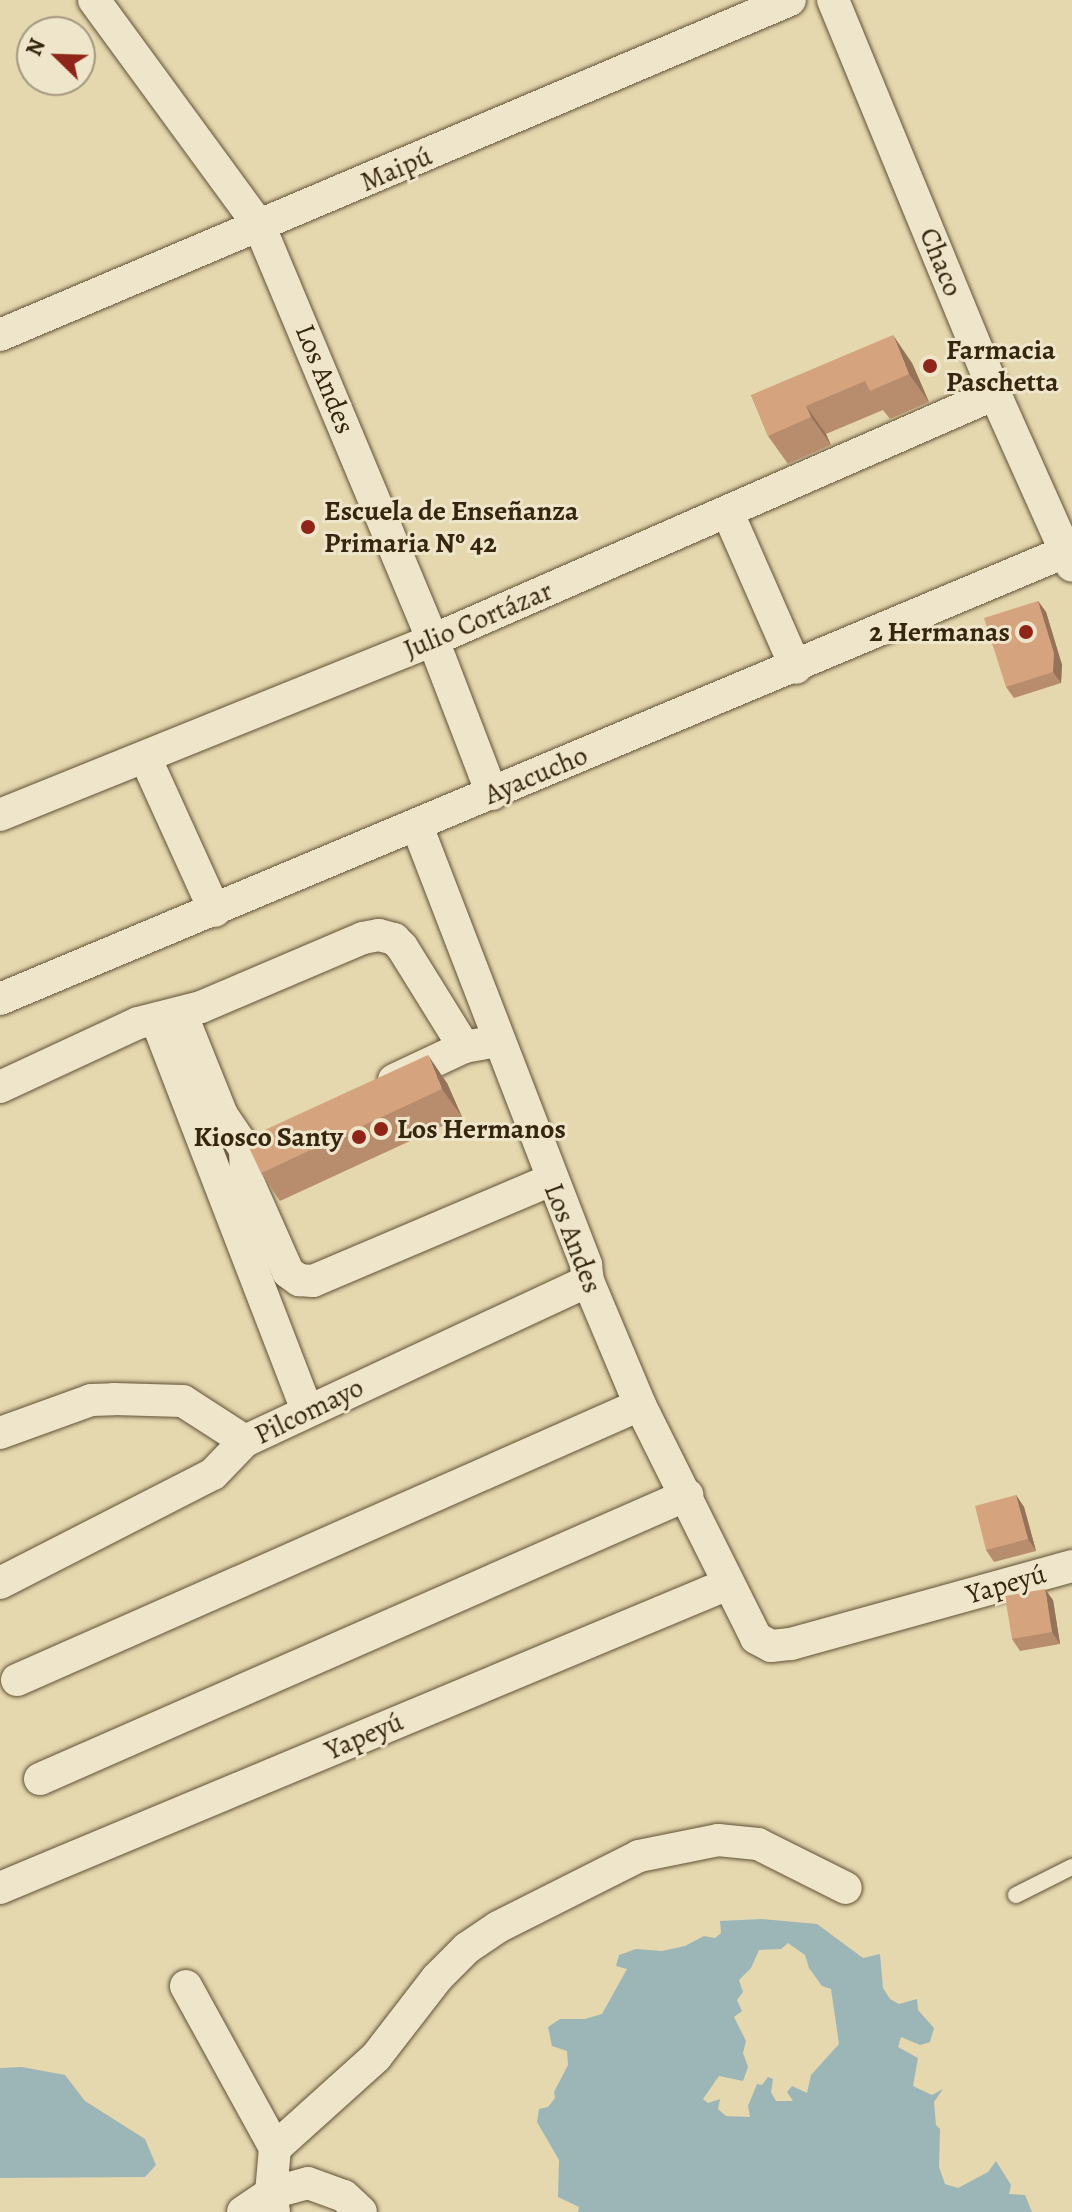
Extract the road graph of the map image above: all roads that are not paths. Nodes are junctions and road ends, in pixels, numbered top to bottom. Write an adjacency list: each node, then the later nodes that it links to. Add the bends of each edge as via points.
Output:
1 (94, 0): 4 (street, Los Andes)
2 (790, 0): 4 (street, Maipú)
3 (833, 0): 6 (street, Chaco)
4 (260, 227): 5 (street, Maipú); 9 (street, Los Andes)
5 (0, 335)
6 (995, 394): 7 (street, Julio Cortázar); 8 (street, Chaco)
7 (728, 513): 9 (street, Julio Cortázar); 10 (street)
8 (1070, 556): 10 (street, Ayacucho)
9 (433, 640): 11 (street, Julio Cortázar); 12 (street, Los Andes)
10 (796, 668): 12 (street, Ayacucho)
11 (145, 757): 13 (street, Julio Cortázar); 15 (street)
12 (492, 794): 14 (street, Ayacucho)
13 (0, 815)
14 (417, 826): 15 (street, Ayacucho); 18 (street, Los Andes)
15 (215, 911): 16 (street, Ayacucho)
16 (0, 999)
17 (168, 1016): 19 (street, via 379,935 402,947); 20 (street, via 126,1029); 22 (street, via 222,1115 258,1143 246,1177 288,1272 299,1280 313,1281); 25 (street)
18 (497, 1041): 19 (street); 22 (street, Los Andes)
19 (464, 1047): 21 (street)
20 (0, 1087)
21 (368, 1092)
22 (551, 1180): 23 (street, Los Andes)
23 (588, 1281): 24 (street, Los Andes); 25 (street, Pilcomayo)
24 (640, 1405): 28 (street, Los Andes); 33 (street)
25 (307, 1411): 27 (street, Pilcomayo)
26 (0, 1433): 27 (street, via 91,1400 183,1401)
27 (245, 1441): 30 (street, Pilcomayo, via 213,1474)
28 (687, 1495): 31 (street, Los Andes); 34 (street)
29 (1072, 1566): 32 (street, Yapeyú, via 791,1644 771,1646)
30 (0, 1583)
31 (728, 1584): 32 (street, Los Andes); 36 (street, Yapeyú)
32 (756, 1638)
33 (17, 1680)
34 (40, 1779)
35 (1072, 1867): 38 (lane)
36 (0, 1888)
37 (846, 1888): 40 (street, via 758,1844 718,1840 639,1856 467,1948 376,2057)
38 (1016, 1895)
39 (186, 1986): 40 (street)
40 (275, 2148): 41 (street)
41 (272, 2203): 42 (street); 43 (street, via 308,2183 344,2196)
42 (243, 2212)
43 (361, 2212)

